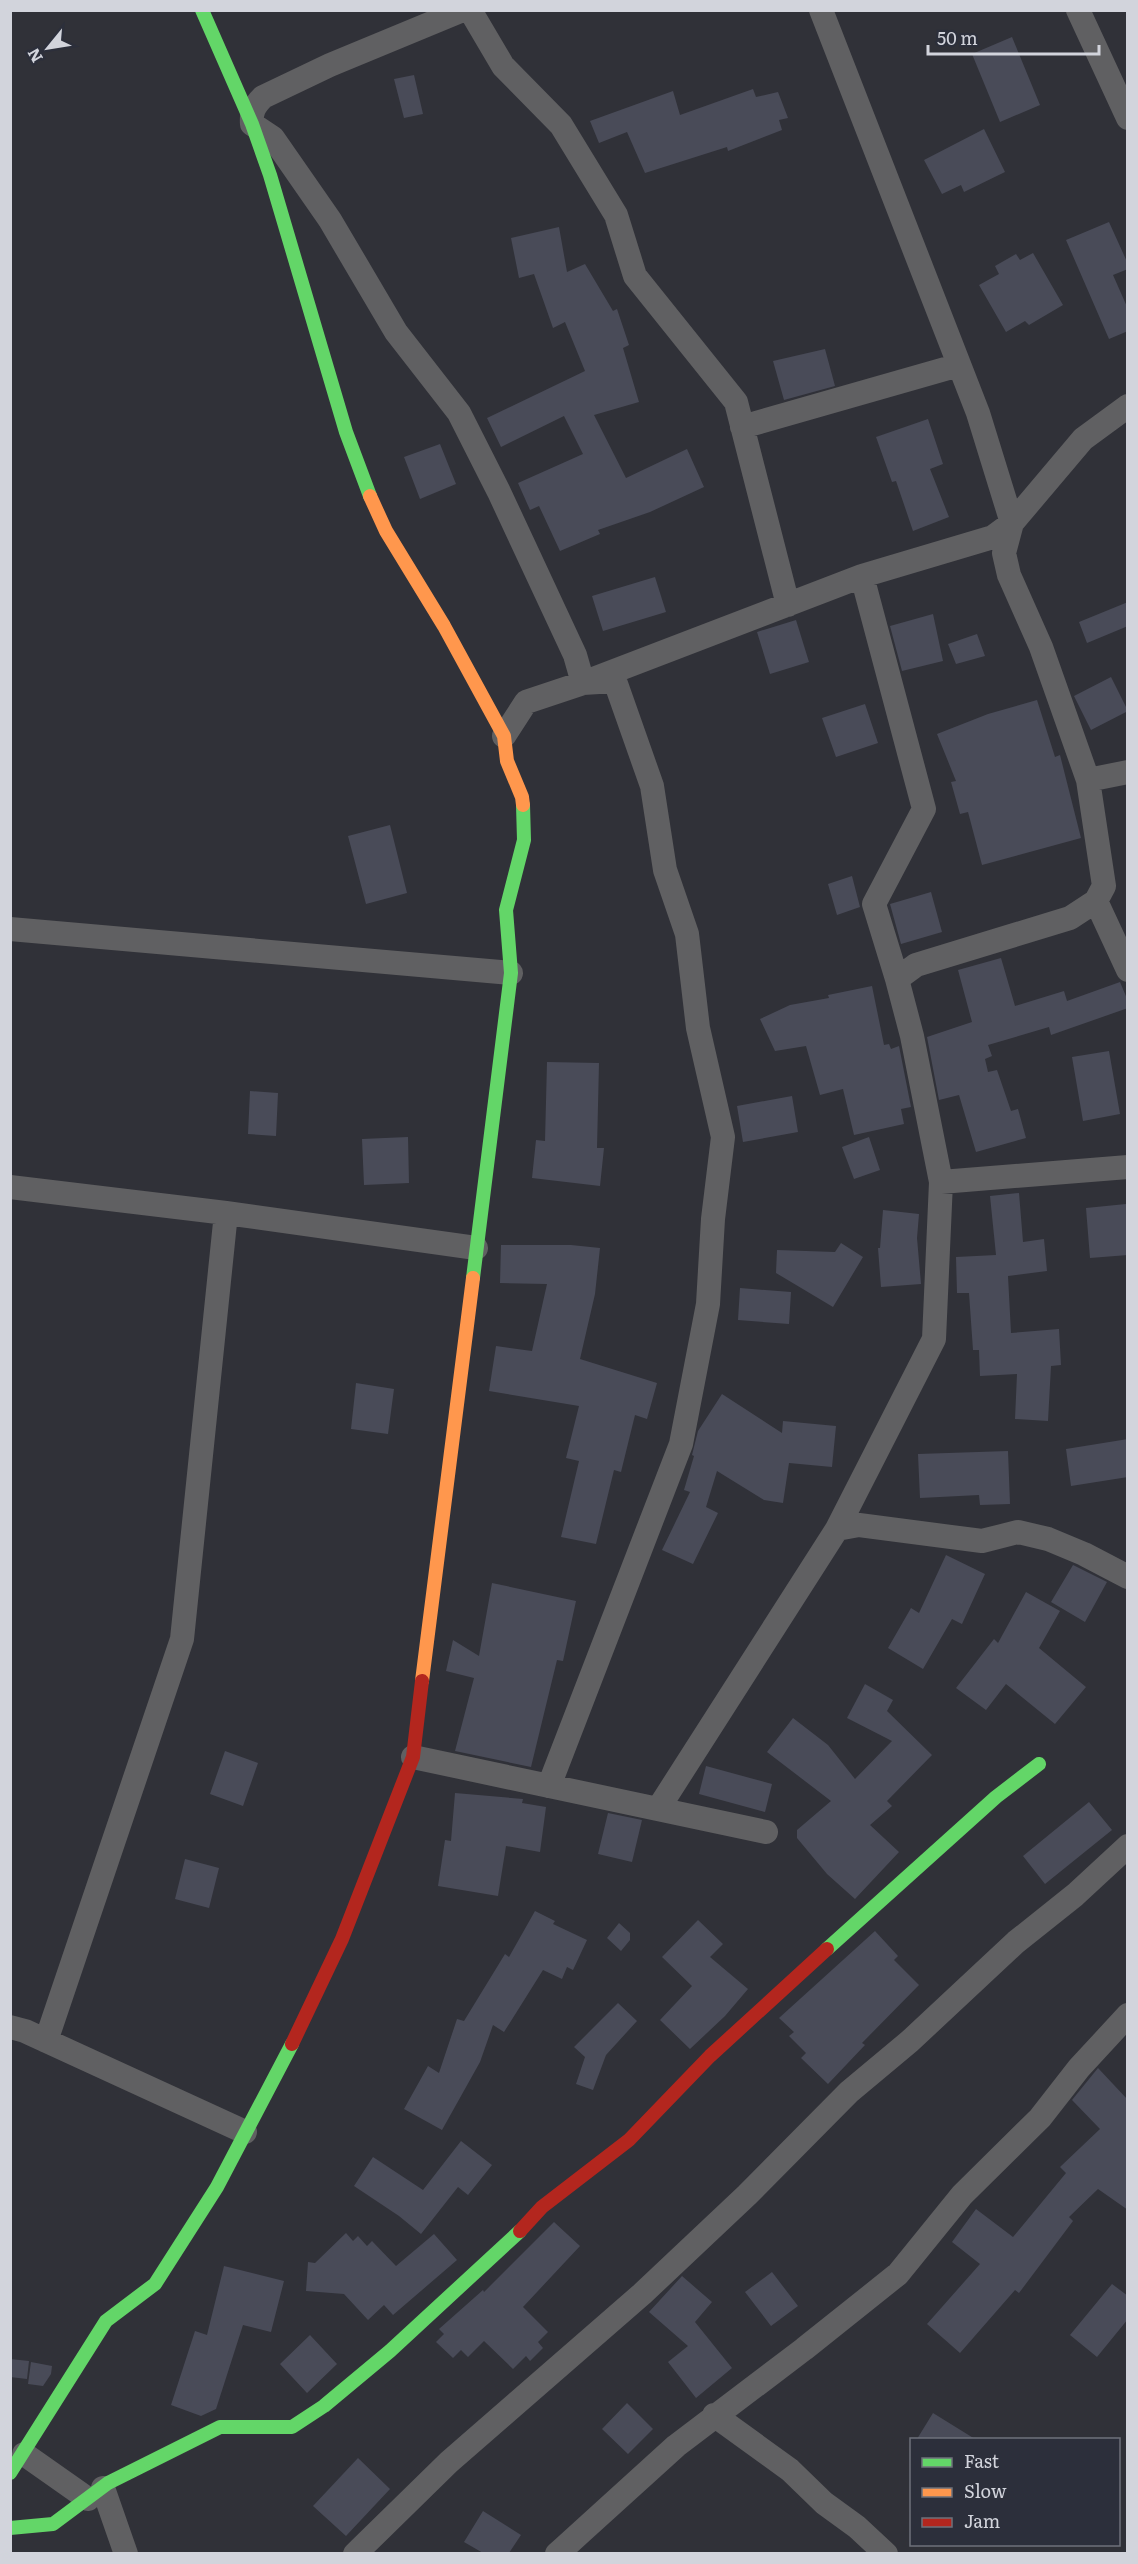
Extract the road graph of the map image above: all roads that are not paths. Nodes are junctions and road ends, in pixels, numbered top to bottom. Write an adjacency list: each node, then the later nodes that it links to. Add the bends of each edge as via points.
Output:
1 (202, 10): 7 (street)
2 (463, 10): 7 (street, via 263,97 255,105)
3 (470, 10): 10 (street, via 503,66 561,125 616,215 635,276 736,402)
4 (821, 10): 8 (street)
5 (1078, 10): 6 (street)
6 (1128, 118)
7 (252, 124): 14 (street, via 273,138 330,220 396,332 459,413 575,655); 15 (street, via 368,492 386,531)
8 (959, 365): 10 (street); 11 (street)
9 (1128, 406): 11 (street, via 1083,439)
10 (742, 428): 13 (street)
11 (1012, 523): 12 (street, via 984,540); 17 (street, via 1004,553 1009,575 1041,647)
12 (862, 576): 13 (street); 22 (street, via 924,809 874,904)
13 (788, 605): 14 (street)
14 (583, 683): 15 (street, via 526,702); 32 (street, via 615,681 652,786 664,870 687,934 698,1028 723,1137 708,1304 681,1444)
15 (504, 736): 21 (street, via 507,761 522,797 524,822 524,840 506,910)
16 (1128, 772): 17 (street)
17 (1088, 780): 18 (street, via 1104,886)
18 (1096, 902): 20 (street); 22 (street, via 1070,918 916,965)
19 (10, 929): 21 (street)
20 (1128, 970)
21 (511, 973): 27 (street)
22 (897, 979): 24 (street)
23 (1128, 1167): 24 (street)
24 (941, 1182): 28 (street, via 934,1339)
25 (10, 1186): 26 (street)
26 (226, 1213): 27 (street); 38 (street, via 182,1639)
27 (476, 1248): 30 (street)
28 (837, 1529): 29 (street, via 859,1525 982,1541 1018,1532 1066,1547); 33 (street)
29 (1128, 1577)
30 (413, 1757): 32 (street); 39 (street, via 342,1939)
31 (1039, 1764): 42 (street, via 996,1797 788,1984 710,2056 629,2140 542,2207 506,2246 324,2406 292,2427 220,2427)
32 (549, 1786): 33 (street)
33 (658, 1809): 34 (street)
34 (766, 1832)
35 (1128, 1846): 45 (street, via 849,2092 642,2294 449,2462)
36 (1128, 2015): 40 (street, via 1040,2118 962,2195 898,2274)
37 (10, 2027): 38 (street)
38 (46, 2041): 39 (street)
39 (245, 2132): 41 (street, via 217,2187 155,2284 106,2321)
40 (714, 2415): 46 (street); 47 (street, via 790,2470)
41 (17, 2463): 42 (street)
42 (95, 2493): 43 (street, via 53,2524); 44 (street)
43 (10, 2528)
44 (126, 2553)
45 (356, 2553)
46 (557, 2553)
47 (886, 2553)

